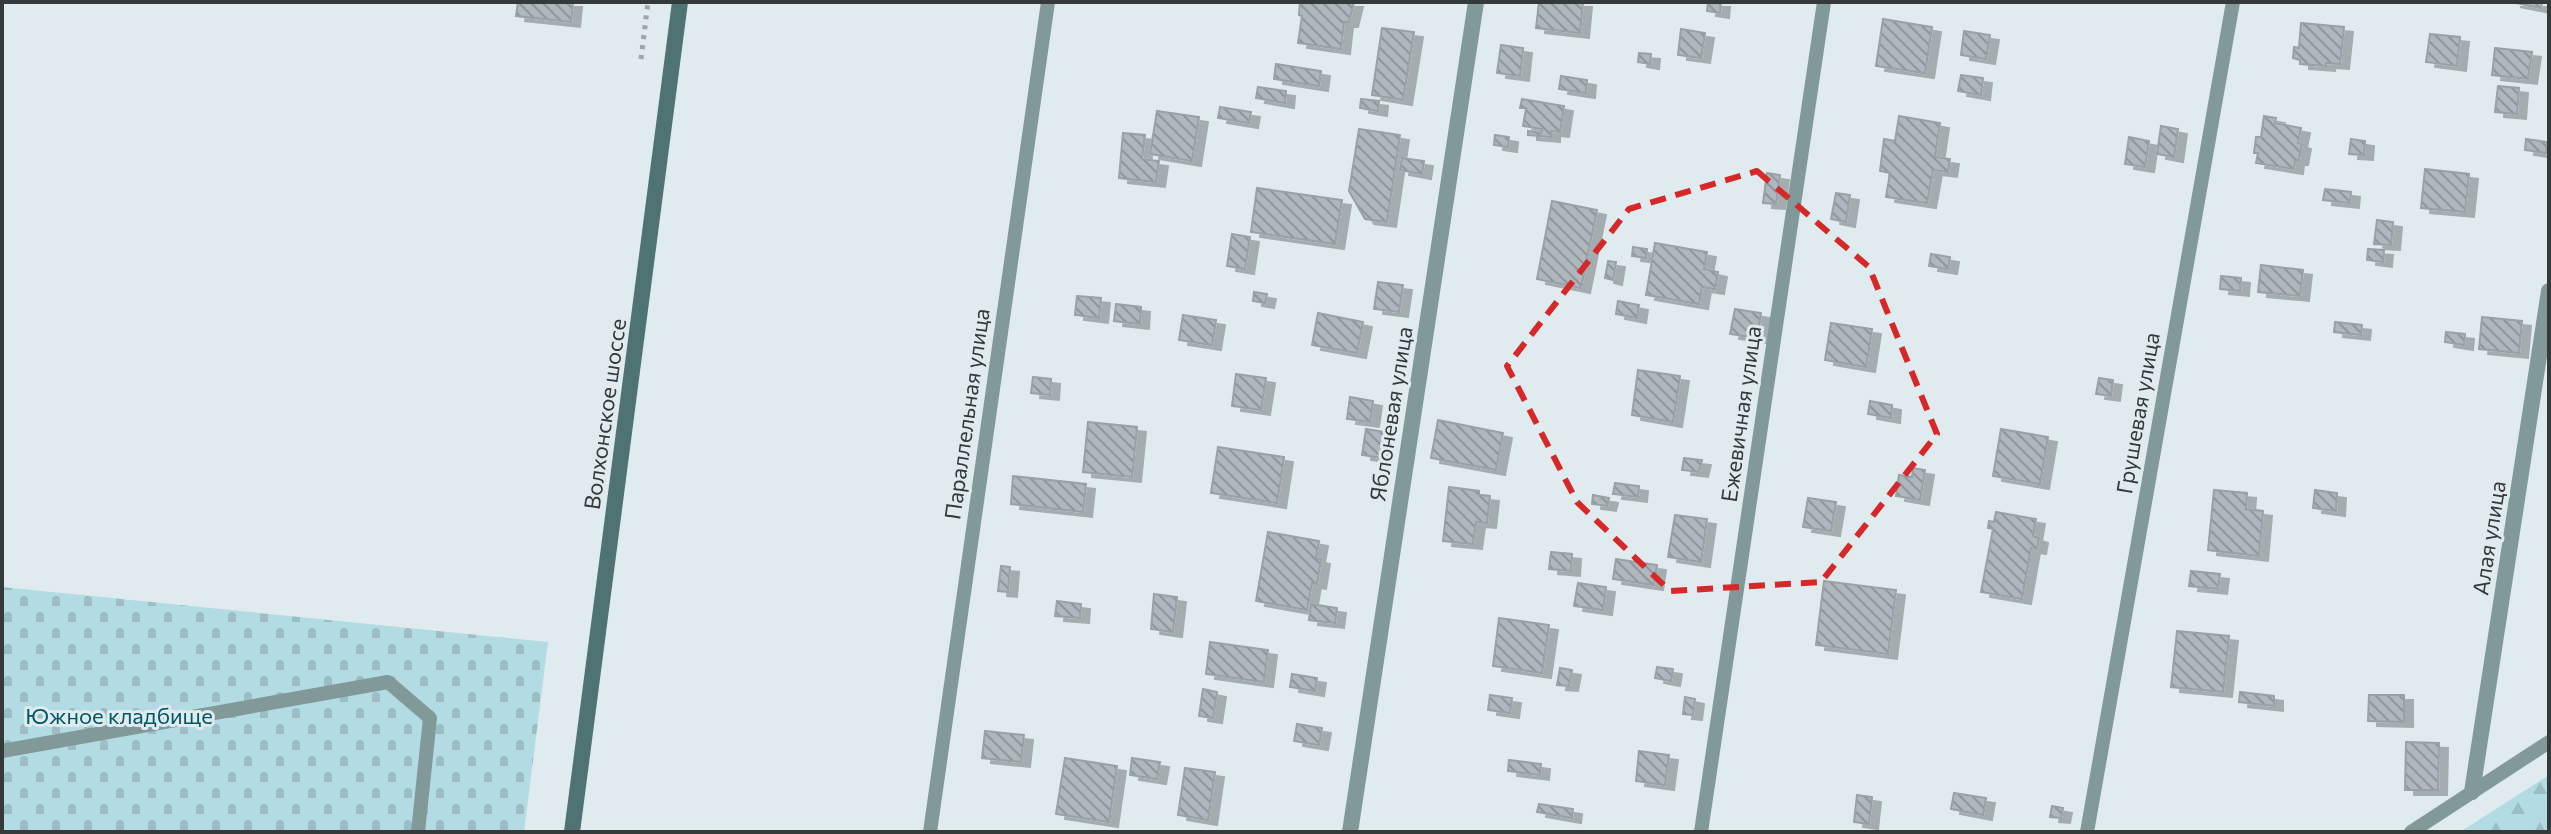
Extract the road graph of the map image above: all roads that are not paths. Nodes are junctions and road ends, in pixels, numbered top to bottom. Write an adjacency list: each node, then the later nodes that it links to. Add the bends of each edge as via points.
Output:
1 (680, 2): 11 (main road, Волхонское шоссе)
2 (1048, 2): 12 (lane, Параллельная улица)
3 (1476, 2): 13 (street, Яблоневая улица)
4 (1824, 2): 14 (lane, Ежевичная улица)
5 (2233, 2): 15 (lane, Грушевая улица)
6 (2549, 291): 9 (street, Алая улица)
7 (2549, 742): 9 (lane)
8 (2, 751): 10 (lane, via 388,682 430,718)
9 (2472, 792): 16 (lane)
10 (418, 832)
11 (572, 832)
12 (930, 832)
13 (1350, 832)
14 (1701, 832)
15 (2087, 832)
16 (2411, 832)

